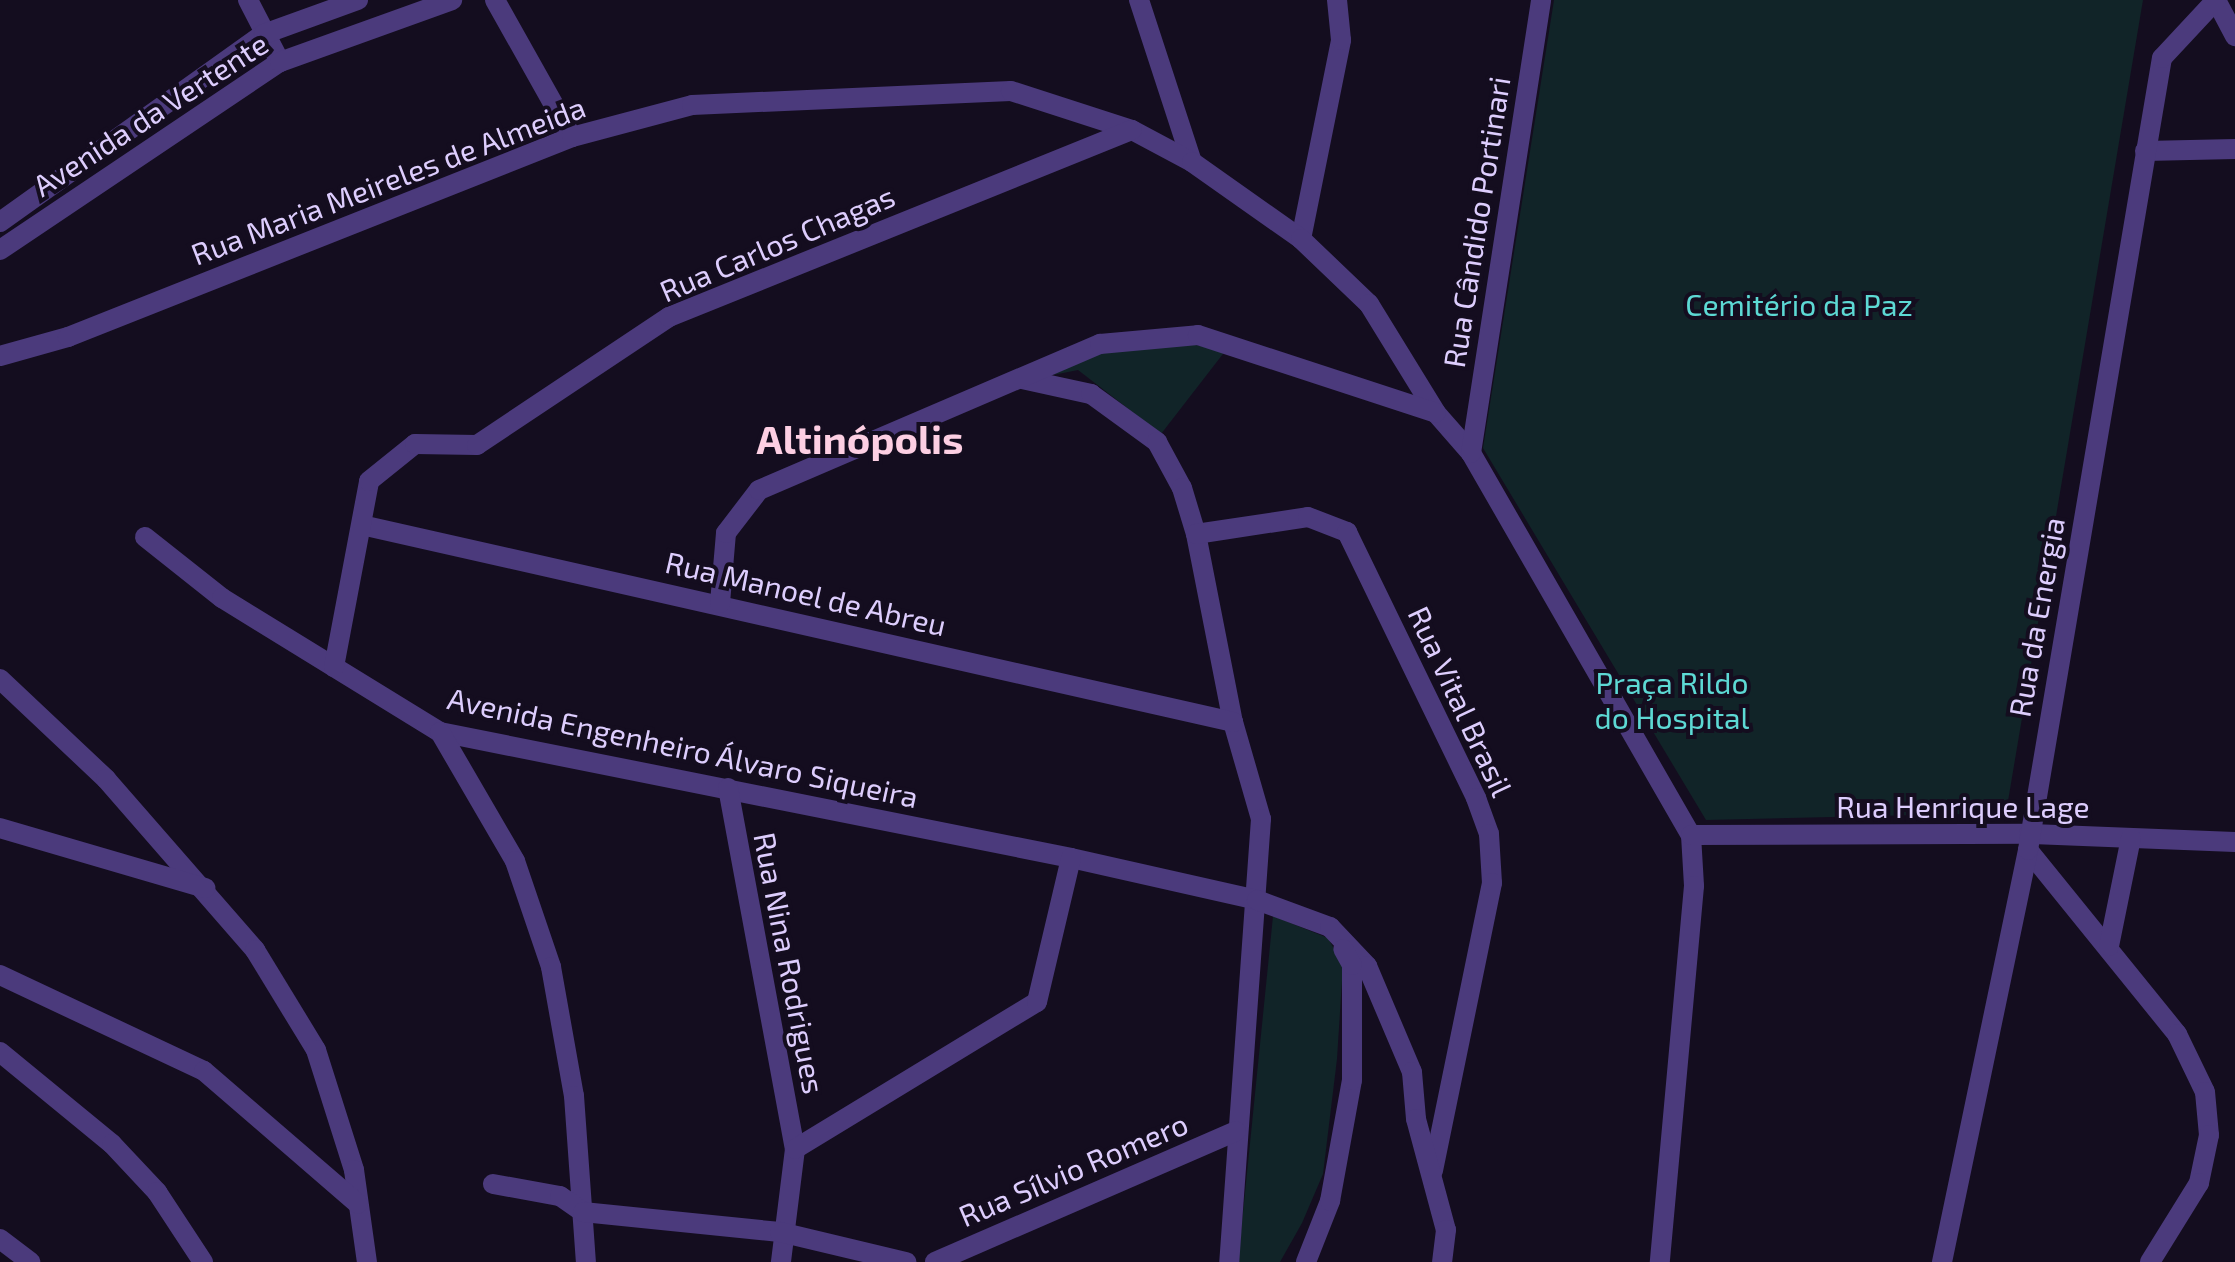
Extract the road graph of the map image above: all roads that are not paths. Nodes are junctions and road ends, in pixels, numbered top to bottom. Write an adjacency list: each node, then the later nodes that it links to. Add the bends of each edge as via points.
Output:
1 (248, 0): 9 (street)
2 (358, 0): 9 (street, Avenida da Vertente)
3 (452, 0): 11 (street, Avenida da Vertente)
4 (495, 0): 13 (street)
5 (1139, 0): 16 (street)
6 (1338, 0): 18 (street, via 1341,40)
7 (1541, 0): 23 (street, Rua Cândido Portinari)
8 (2216, 0): 10 (street); 15 (street, Rua da Energia, via 2162,58)
9 (264, 34): 11 (street); 17 (street, Avenida da Vertente)
10 (2235, 36)
11 (280, 62): 19 (street, Avenida da Vertente)
12 (1132, 130): 13 (street, Rua Maria Meireles de Almeida, via 1011,90 692,105); 16 (street, Rua Maria Meireles de Almeida); 24 (street, Rua Carlos Chagas, via 670,317 476,445 415,444 370,481)
13 (572, 137): 20 (street, Rua Maria Meireles de Almeida, via 68,337)
14 (2235, 149): 15 (street)
15 (2146, 151): 36 (street, Rua da Energia)
16 (1192, 162): 18 (street, Rua Maria Meireles de Almeida)
17 (0, 222)
18 (1301, 239): 22 (street, Rua Maria Meireles de Almeida, via 1369,304)
19 (0, 250)
20 (0, 356)
21 (1022, 379): 22 (street, via 1100,344 1198,335); 25 (street, via 1091,394 1157,442 1182,488); 27 (street, via 759,490 726,534)
22 (1436, 414): 23 (street, Rua Maria Meireles de Almeida)
23 (1471, 453): 34 (street, Rua Maria Meireles de Almeida)
24 (366, 526): 27 (street, Rua Manoel de Abreu); 28 (street, Rua Carlos Chagas, via 344,594)
25 (1196, 534): 30 (street); 47 (street, Rua Vital Brasil, via 1308,517 1347,532 1482,816 1492,883)
26 (145, 537): 28 (street, Avenida Engenheiro Álvaro Siqueira, via 222,598)
27 (720, 603): 30 (street, Rua Manoel de Abreu)
28 (334, 667): 31 (street, Avenida Engenheiro Álvaro Siqueira)
29 (0, 679): 39 (street, via 106,779)
30 (1233, 722): 40 (street, via 1261,819)
31 (440, 732): 32 (street, Avenida Engenheiro Álvaro Siqueira); 50 (street, via 515,861 551,967 574,1096)
32 (728, 788): 38 (street, Avenida Engenheiro Álvaro Siqueira); 46 (street, Rua Nina Rodrigues)
33 (0, 828): 39 (street)
34 (1691, 835): 36 (street, Rua Henrique Lage); 63 (street, Rua Maria Meireles de Almeida, via 1694,886)
35 (2131, 838): 36 (street, Rua Henrique Lage); 37 (street, Rua Henrique Lage); 42 (street)
36 (2029, 842): 42 (street); 64 (street, Rua da Energia)
37 (2235, 842)
38 (1071, 858): 40 (street, Avenida Engenheiro Álvaro Siqueira); 46 (street, via 1037,1002)
39 (206, 888): 49 (street, via 255,950 316,1050 354,1170)
40 (1257, 900): 41 (street, Avenida Engenheiro Álvaro Siqueira); 45 (street)
41 (1330, 927): 47 (street, via 1367,966 1412,1072 1416,1119); 61 (street, via 1352,965 1352,1080 1330,1201)
42 (2109, 946): 65 (street, via 2177,1034 2205,1092 2210,1121 2199,1183)
43 (0, 975): 49 (street, via 204,1071)
44 (0, 1052): 54 (street, via 112,1144 157,1192)
45 (1236, 1131): 59 (street, Rua Sílvio Romero); 60 (street)
46 (795, 1149): 51 (street)
47 (1433, 1174): 62 (street, via 1446,1230)
48 (493, 1184): 50 (street, via 560,1196)
49 (358, 1204): 55 (street)
50 (582, 1212): 51 (street); 56 (street)
51 (780, 1232): 57 (street); 58 (street)
52 (0, 1239): 53 (street)
53 (30, 1262)
54 (203, 1262)
55 (367, 1262)
56 (586, 1262)
57 (781, 1262)
58 (906, 1262)
59 (935, 1262)
60 (1228, 1262)
61 (1306, 1262)
62 (1442, 1262)
63 (1660, 1262)
64 (1942, 1262)
65 (2150, 1262)

